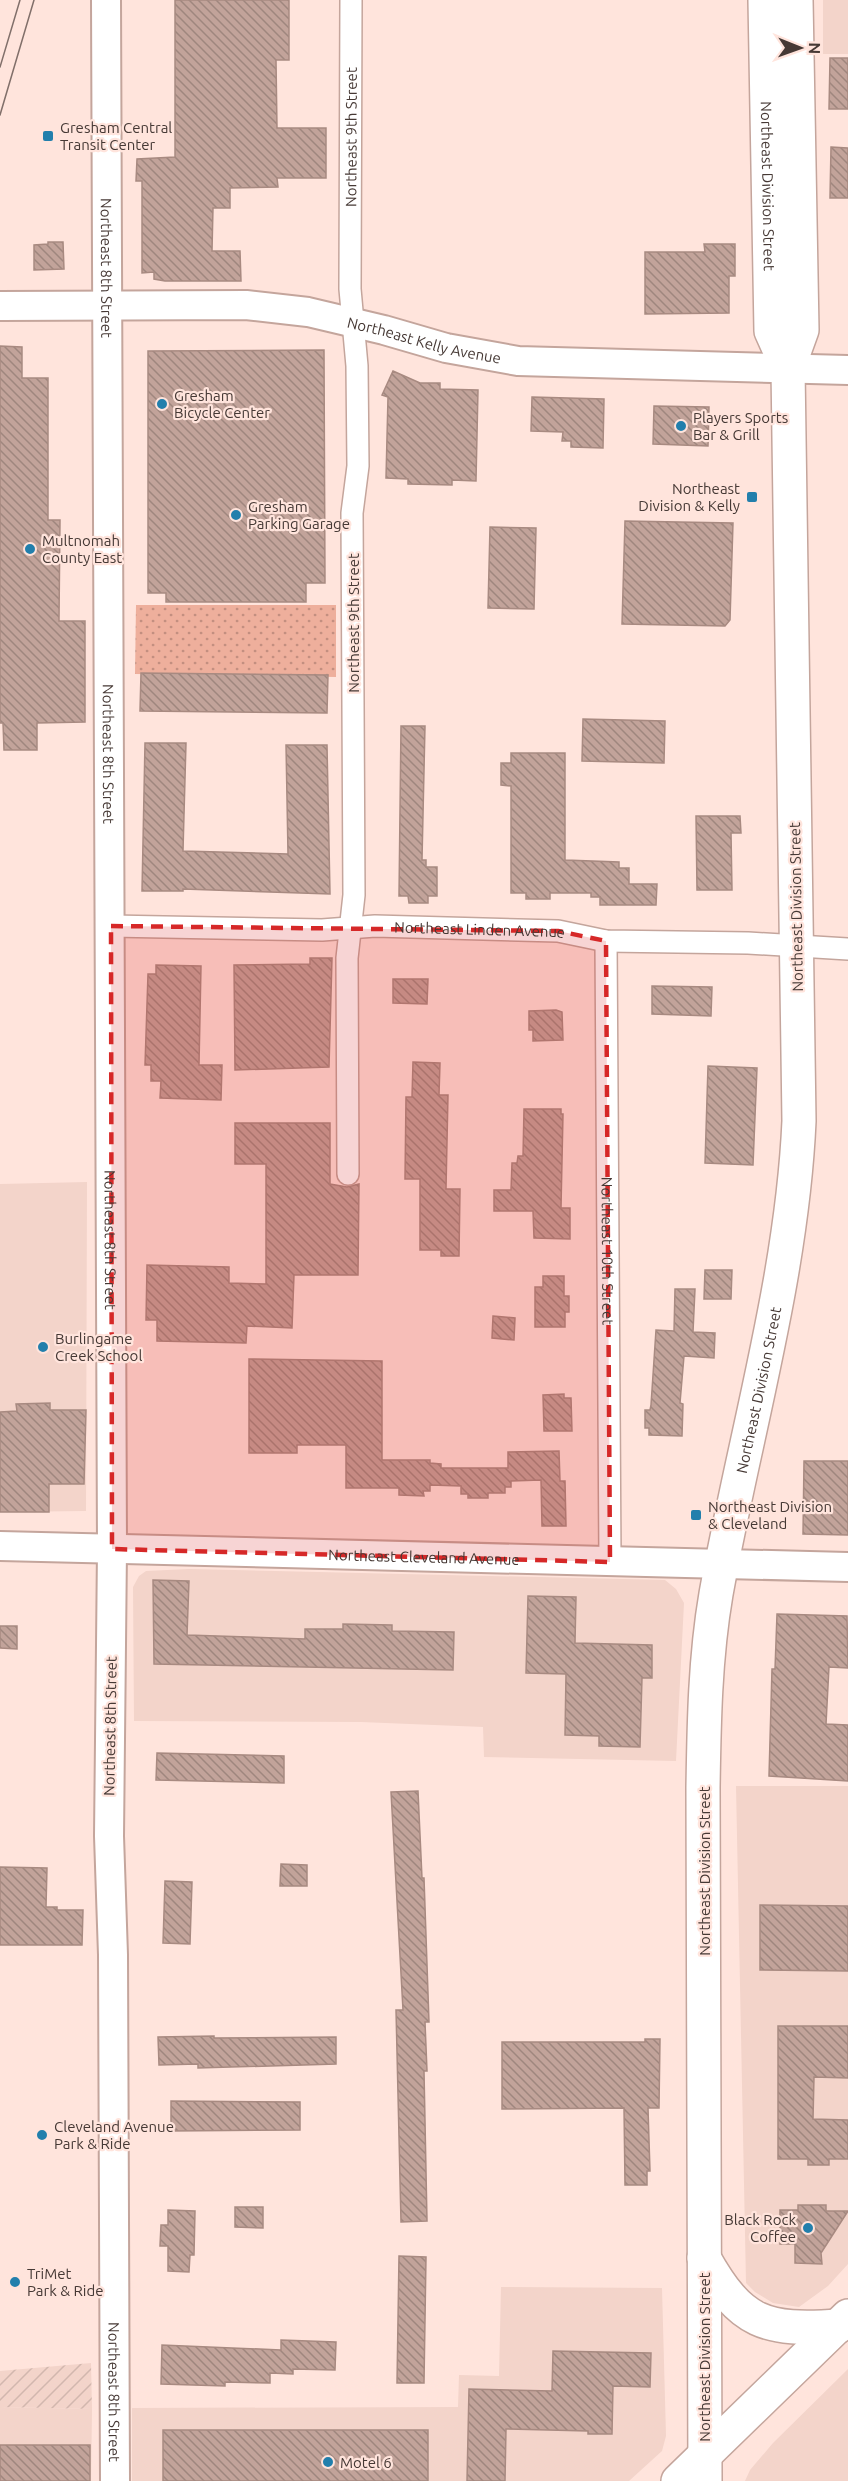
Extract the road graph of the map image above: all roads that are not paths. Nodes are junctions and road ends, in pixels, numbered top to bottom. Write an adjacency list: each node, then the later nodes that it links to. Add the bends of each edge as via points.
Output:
1 (106, 0): 6 (street, Northeast 8th Street)
2 (351, 0): 7 (street, Northeast 9th Street, via 350,289)
3 (765, 0): 8 (main road, Northeast Division Street, via 771,331)
4 (796, 0): 8 (main road, Northeast Division Street, via 802,330)
5 (0, 306): 6 (street, Northeast Kelly Avenue)
6 (107, 306): 7 (street, Northeast Kelly Avenue, via 255,306); 10 (street, Northeast 8th Street)
7 (354, 322): 8 (street, Northeast Kelly Avenue, via 446,348 518,361); 11 (street, Northeast 9th Street, via 358,466 352,513)
8 (788, 369): 9 (street, Northeast Kelly Avenue); 13 (main road, Northeast Division Street)
9 (848, 370)
10 (111, 926): 11 (street, Northeast Linden Avenue); 17 (street, Northeast 8th Street)
11 (351, 928): 12 (street, Northeast Linden Avenue, via 558,931); 15 (street, Northeast 9th Street, via 347,958)
12 (606, 942): 13 (street, Northeast Linden Avenue); 18 (street, Northeast 10th Street)
13 (797, 946): 14 (street, Northeast Linden Avenue); 19 (main road, Northeast Division Street, via 799,1121 794,1189)
14 (848, 949)
15 (348, 1174)
16 (0, 1546): 17 (street, Northeast Cleveland Avenue)
17 (112, 1549): 18 (street, Northeast Cleveland Avenue); 24 (street, Northeast 8th Street, via 109,1836)
18 (610, 1562): 19 (street, Northeast Cleveland Avenue)
19 (722, 1564): 20 (street, Northeast Cleveland Avenue); 21 (main road, Northeast Division Street, via 710,1636 704,1719)
20 (848, 1567)
21 (704, 2258): 22 (main road, via 729,2298 757,2319 794,2328); 23 (main road, Northeast Division Street)
22 (843, 2321): 23 (main road)
23 (705, 2468): 25 (main road)
24 (115, 2481)
25 (678, 2481)

